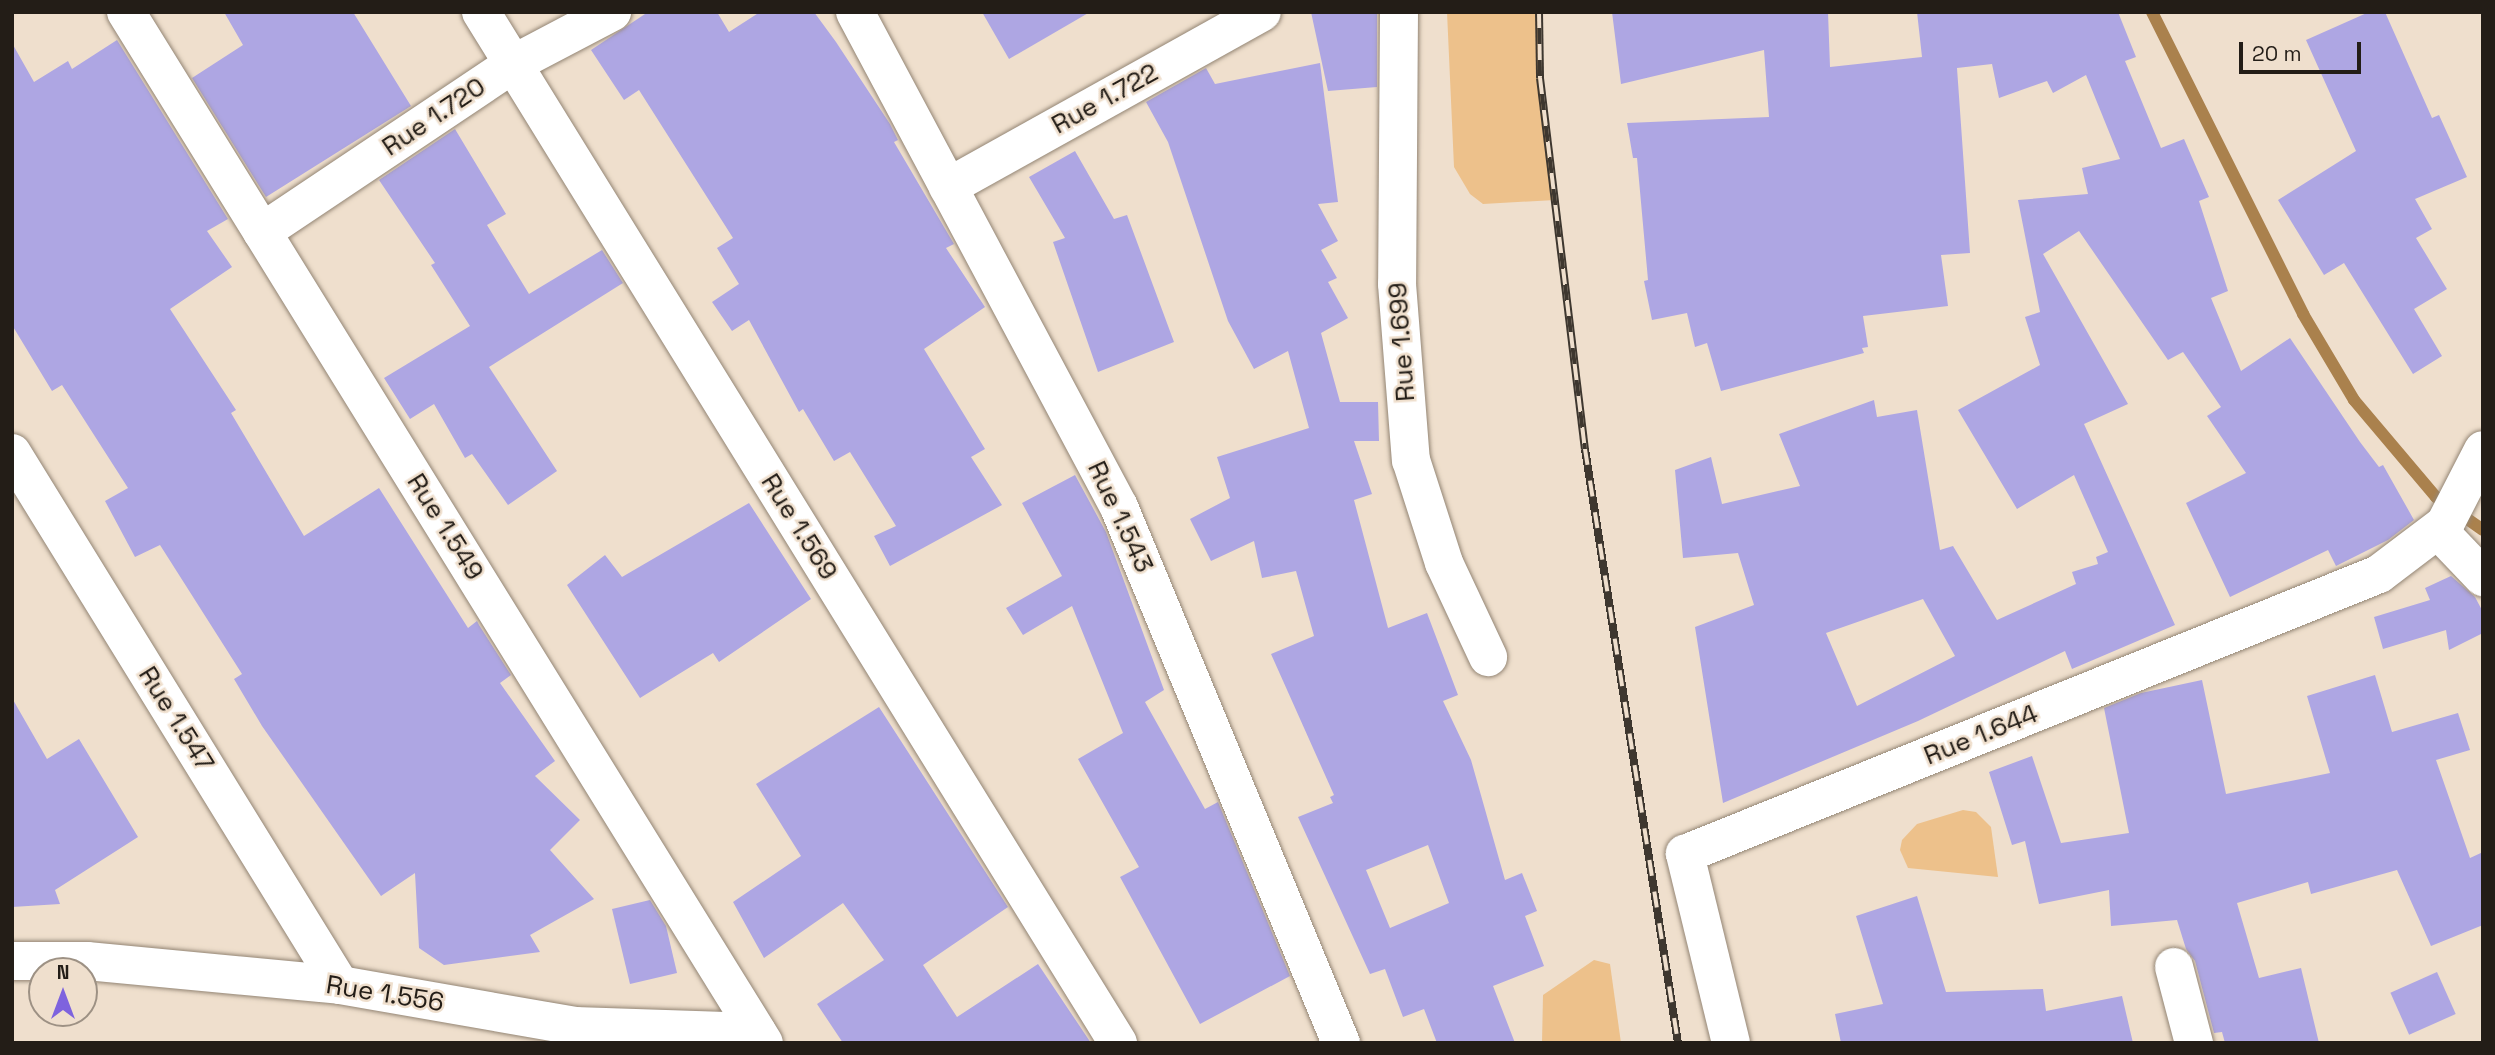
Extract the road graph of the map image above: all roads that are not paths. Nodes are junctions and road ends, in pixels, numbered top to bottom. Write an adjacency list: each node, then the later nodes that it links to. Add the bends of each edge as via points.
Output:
1 (125, 12): 9 (street, Rue 1.549)
2 (481, 12): 7 (street, Rue 1.569)
3 (612, 12): 7 (street, Rue 1.720)
4 (855, 12): 8 (street, Rue 1.543)
5 (1262, 12): 8 (street, Rue 1.722)
6 (1399, 12): 14 (street, Rue 1.699, via 1396,284 1411,460 1444,563)
7 (513, 64): 9 (street, Rue 1.720); 20 (street, Rue 1.569)
8 (948, 187): 18 (street, Rue 1.543, via 1119,507)
9 (262, 232): 19 (street, Rue 1.549)
10 (2483, 450): 12 (street)
11 (12, 453): 17 (street, Rue 1.547)
12 (2448, 517): 13 (street); 21 (street, Rue 1.644, via 2379,574 1685,854)
13 (2483, 577)
14 (1488, 657)
15 (12, 961): 17 (street, Rue 1.556, via 87,961)
16 (2174, 967): 22 (street)
17 (340, 985): 19 (street, Rue 1.556, via 575,1026)
18 (1327, 1033)
19 (761, 1037)
20 (1118, 1043)
21 (1731, 1043)
22 (2194, 1043)

